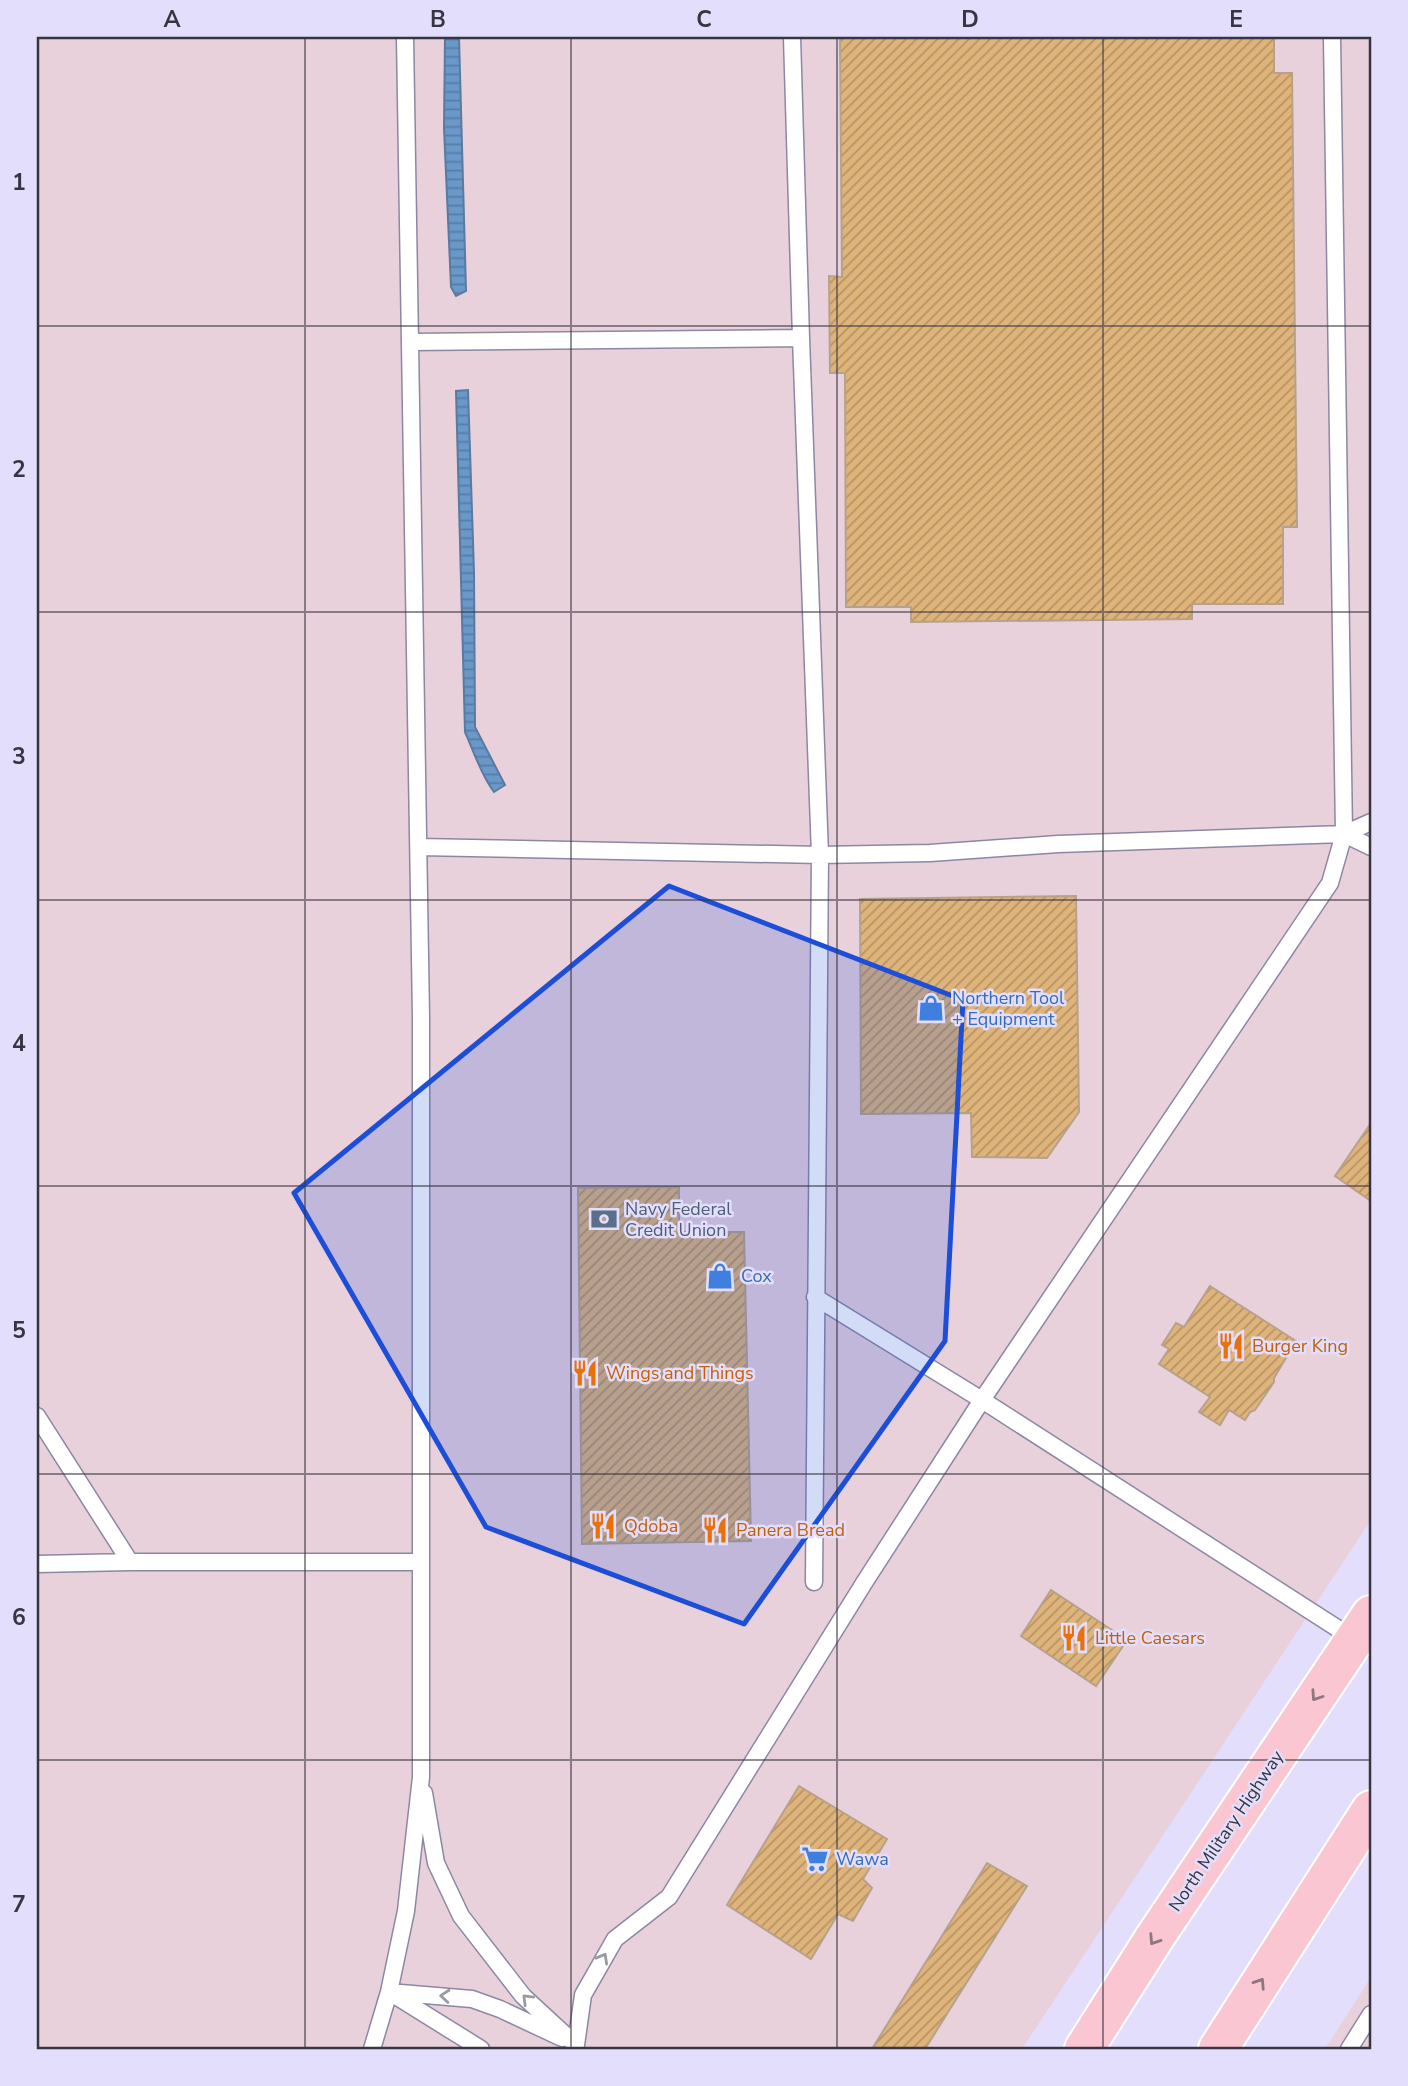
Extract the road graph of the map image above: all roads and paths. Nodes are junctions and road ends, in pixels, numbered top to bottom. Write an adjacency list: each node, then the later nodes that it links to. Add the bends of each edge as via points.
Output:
1 (405, 37): 5 (lane)
2 (792, 37): 4 (lane)
3 (1332, 37): 7 (lane)
4 (801, 338): 5 (lane); 10 (lane)
5 (411, 342): 8 (lane)
6 (1371, 822): 7 (lane)
7 (1344, 834): 9 (lane); 10 (lane); 12 (lane, via 1330,883)
8 (419, 847): 10 (lane); 15 (lane)
9 (1371, 847)
10 (820, 855): 11 (lane)
11 (815, 1297): 12 (lane); 17 (lane)
12 (982, 1400): 18 (lane); 24 (lane, one-way to 12, via 583,1995 615,1939 669,1897)
13 (37, 1416): 14 (lane)
14 (130, 1562): 15 (lane); 16 (lane)
15 (420, 1562): 19 (lane)
16 (37, 1564)
17 (814, 1583)
18 (1363, 1627): 27 (main road, North Military Highway, one-way to 27)
19 (421, 1777): 21 (lane, via 406,1911); 24 (lane, one-way to 19, via 523,1996 461,1916 436,1863)
20 (1371, 1810): 23 (main road, one-way to 20)
21 (389, 1992): 24 (lane, one-way to 21, via 472,1999); 25 (lane); 26 (lane)
22 (1371, 2014): 28 (lane)
23 (1227, 2046)
24 (580, 2047)
25 (372, 2049)
26 (481, 2049)
27 (1084, 2049)
28 (1349, 2049)

